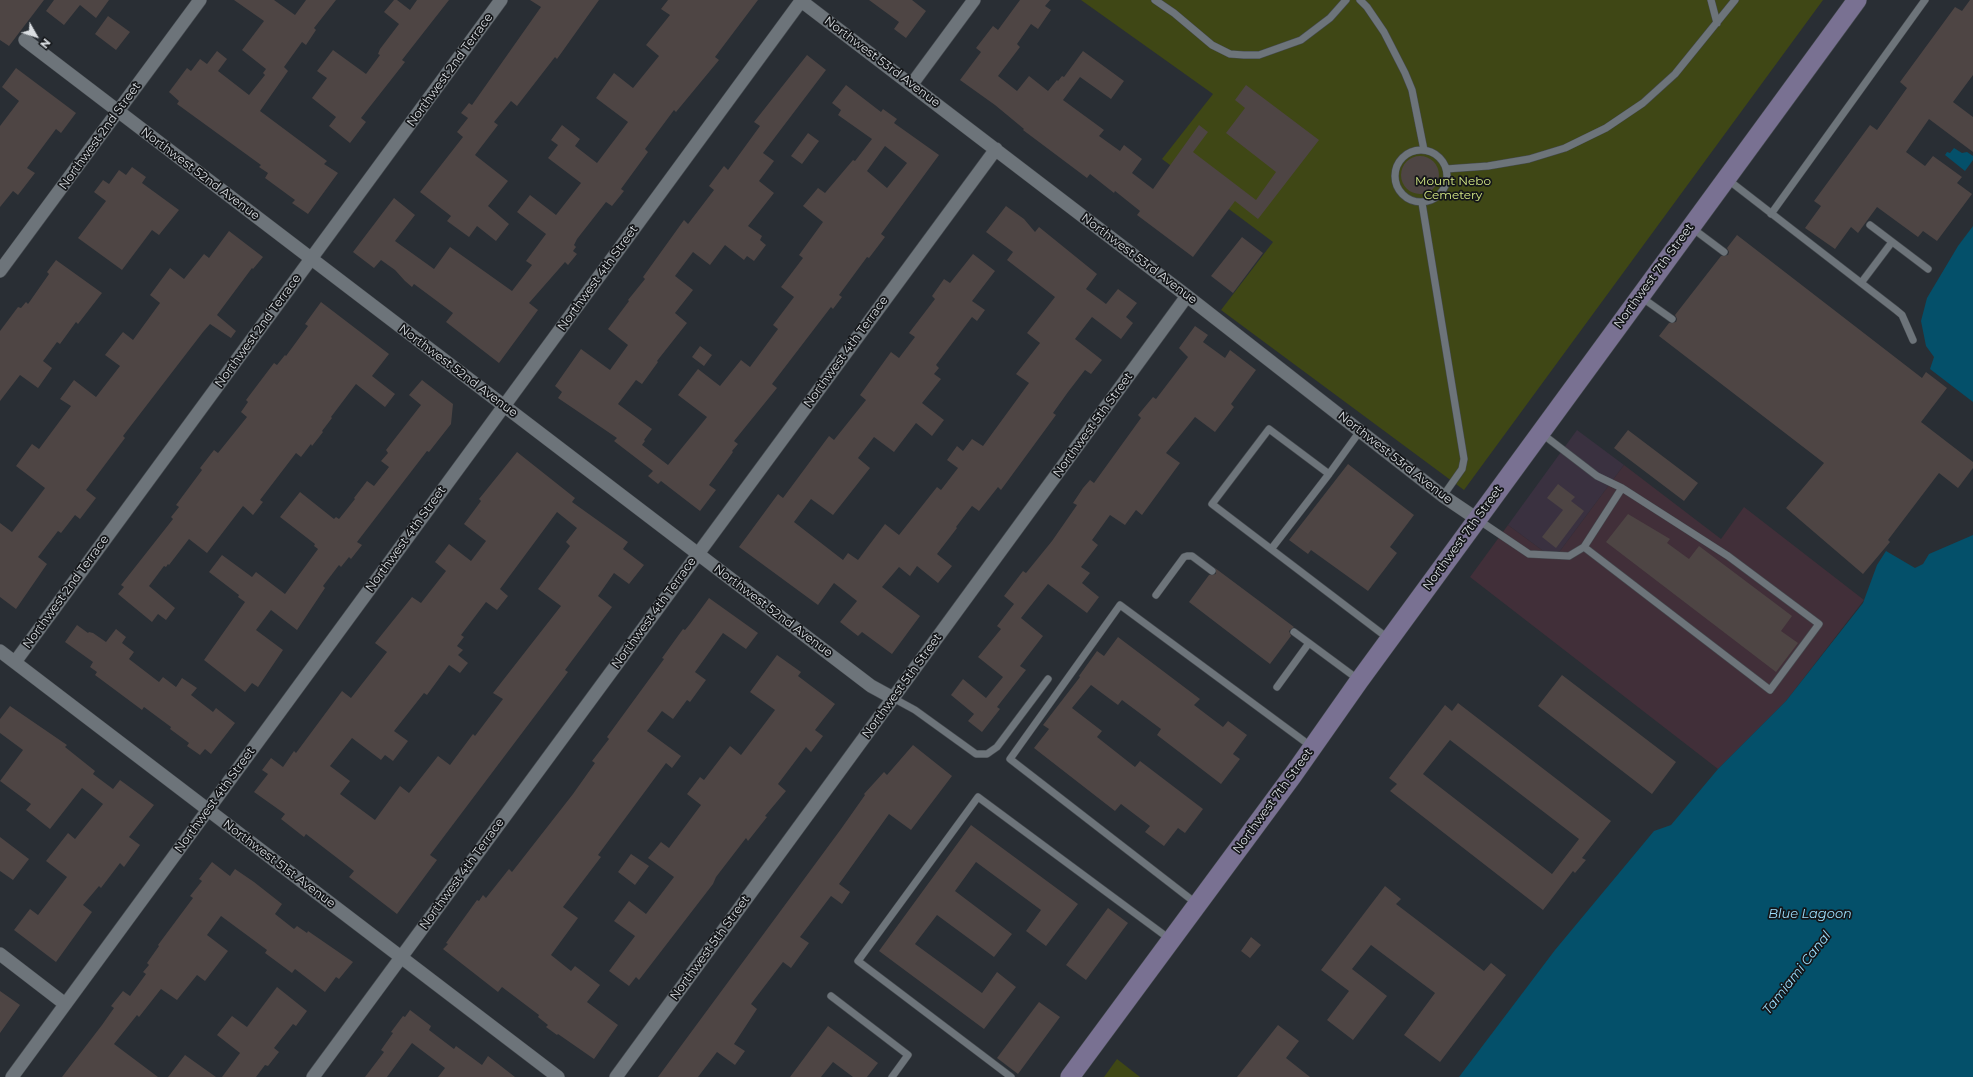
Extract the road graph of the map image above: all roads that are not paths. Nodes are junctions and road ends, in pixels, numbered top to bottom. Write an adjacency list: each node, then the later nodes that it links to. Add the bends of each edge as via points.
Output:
1 (200, 0): 15 (street, Northwest 2nd Street)
2 (501, 0): 26 (street, Northwest 2nd Terrace)
3 (974, 0): 14 (street)
4 (1154, 0): 5 (lane, via 1212,45 1230,54 1244,55 1259,54 1301,40 1330,18)
5 (1346, 0)
6 (1360, 0): 17 (lane, via 1368,7 1384,32 1405,73 1412,90)
7 (1711, 0): 12 (lane)
8 (1735, 0): 12 (lane)
9 (1857, 0): 19 (main road, Northwest 7th Street)
10 (1925, 0): 21 (lane)
11 (800, 1): 14 (street, Northwest 53rd Avenue); 34 (street, Northwest 4th Street)
12 (1716, 23): 18 (lane, via 1688,60 1662,87 1606,128 1565,148 1529,159)
13 (25, 40): 15 (street, Northwest 52nd Avenue)
14 (912, 84): 16 (street, Northwest 53rd Avenue)
15 (118, 112): 26 (street, Northwest 52nd Avenue); 28 (street, Northwest 2nd Street)
16 (996, 149): 30 (street, Northwest 53rd Avenue); 43 (street, Northwest 4th Terrace)
17 (1424, 150): 18 (lane, via 1438,156); 20 (lane, via 1408,153 1397,166 1395,175 1402,194 1413,201)
18 (1446, 170): 20 (lane, via 1446,185 1442,192)
19 (1726, 178): 21 (lane); 23 (main road, Northwest 7th Street)
20 (1422, 202): 39 (lane, via 1464,459 1462,469)
21 (1772, 214): 29 (lane)
22 (1870, 225): 24 (lane)
23 (1690, 226): 25 (lane); 31 (main road, Northwest 7th Street)
24 (1892, 242): 27 (lane); 29 (lane)
25 (1724, 252)
26 (312, 258): 34 (street, Northwest 52nd Avenue); 50 (street, Northwest 2nd Terrace)
27 (1928, 269)
28 (0, 271)
29 (1861, 283): 33 (lane, via 1902,315)
30 (1187, 296): 35 (street, Northwest 53rd Avenue); 54 (street, Northwest 5th Street)
31 (1640, 296): 32 (lane); 36 (main road, Northwest 7th Street)
32 (1672, 319)
33 (1913, 340)
34 (504, 406): 43 (street, Northwest 52nd Avenue); 56 (street, Northwest 4th Street)
35 (1360, 431): 37 (lane); 39 (street, Northwest 53rd Avenue)
36 (1540, 432): 38 (lane, via 1597,476); 40 (main road, Northwest 7th Street)
37 (1329, 474): 42 (lane); 42 (lane, via 1269,429 1212,504)
38 (1622, 488): 41 (lane); 41 (lane, via 1728,556 1819,624 1770,690)
39 (1443, 496): 40 (street, Northwest 53rd Avenue)
40 (1477, 519): 41 (lane, via 1529,554 1569,556); 47 (main road, Northwest 7th Street)
41 (1584, 547)
42 (1272, 548): 47 (lane)
43 (697, 554): 54 (street, Northwest 52nd Avenue, via 871,686); 60 (street, Northwest 4th Terrace)
44 (1212, 571): 45 (lane, via 1192,556 1184,557)
45 (1156, 595)
46 (1294, 632): 48 (lane)
47 (1390, 639): 52 (main road, Northwest 7th Street)
48 (1309, 643): 52 (lane); 53 (lane)
49 (0, 651): 50 (street, Northwest 51st Avenue)
50 (14, 662): 56 (street, Northwest 51st Avenue)
51 (1048, 679): 54 (lane, via 997,748 987,754 976,754 915,710)
52 (1359, 681): 55 (main road, Northwest 7th Street)
53 (1277, 687)
54 (893, 698): 66 (street, Northwest 5th Street)
55 (1312, 747): 57 (main road, Northwest 7th Street); 57 (lane, via 1120,605 1010,758)
56 (208, 810): 60 (street, Northwest 51st Avenue); 62 (street, Northwest 4th Street)
57 (1197, 904): 58 (main road, Northwest 7th Street)
58 (1171, 940): 68 (lane, via 978,797 858,961); 69 (main road, Northwest 7th Street)
59 (0, 954): 62 (street)
60 (401, 958): 64 (street, Northwest 4th Terrace); 65 (street, Northwest 51st Avenue)
61 (831, 996): 67 (lane, via 908,1055)
62 (65, 1004): 63 (street, Northwest 4th Street)
63 (12, 1077)
64 (313, 1077)
65 (558, 1077)
66 (616, 1077)
67 (892, 1077)
68 (1011, 1077)
69 (1070, 1077)

